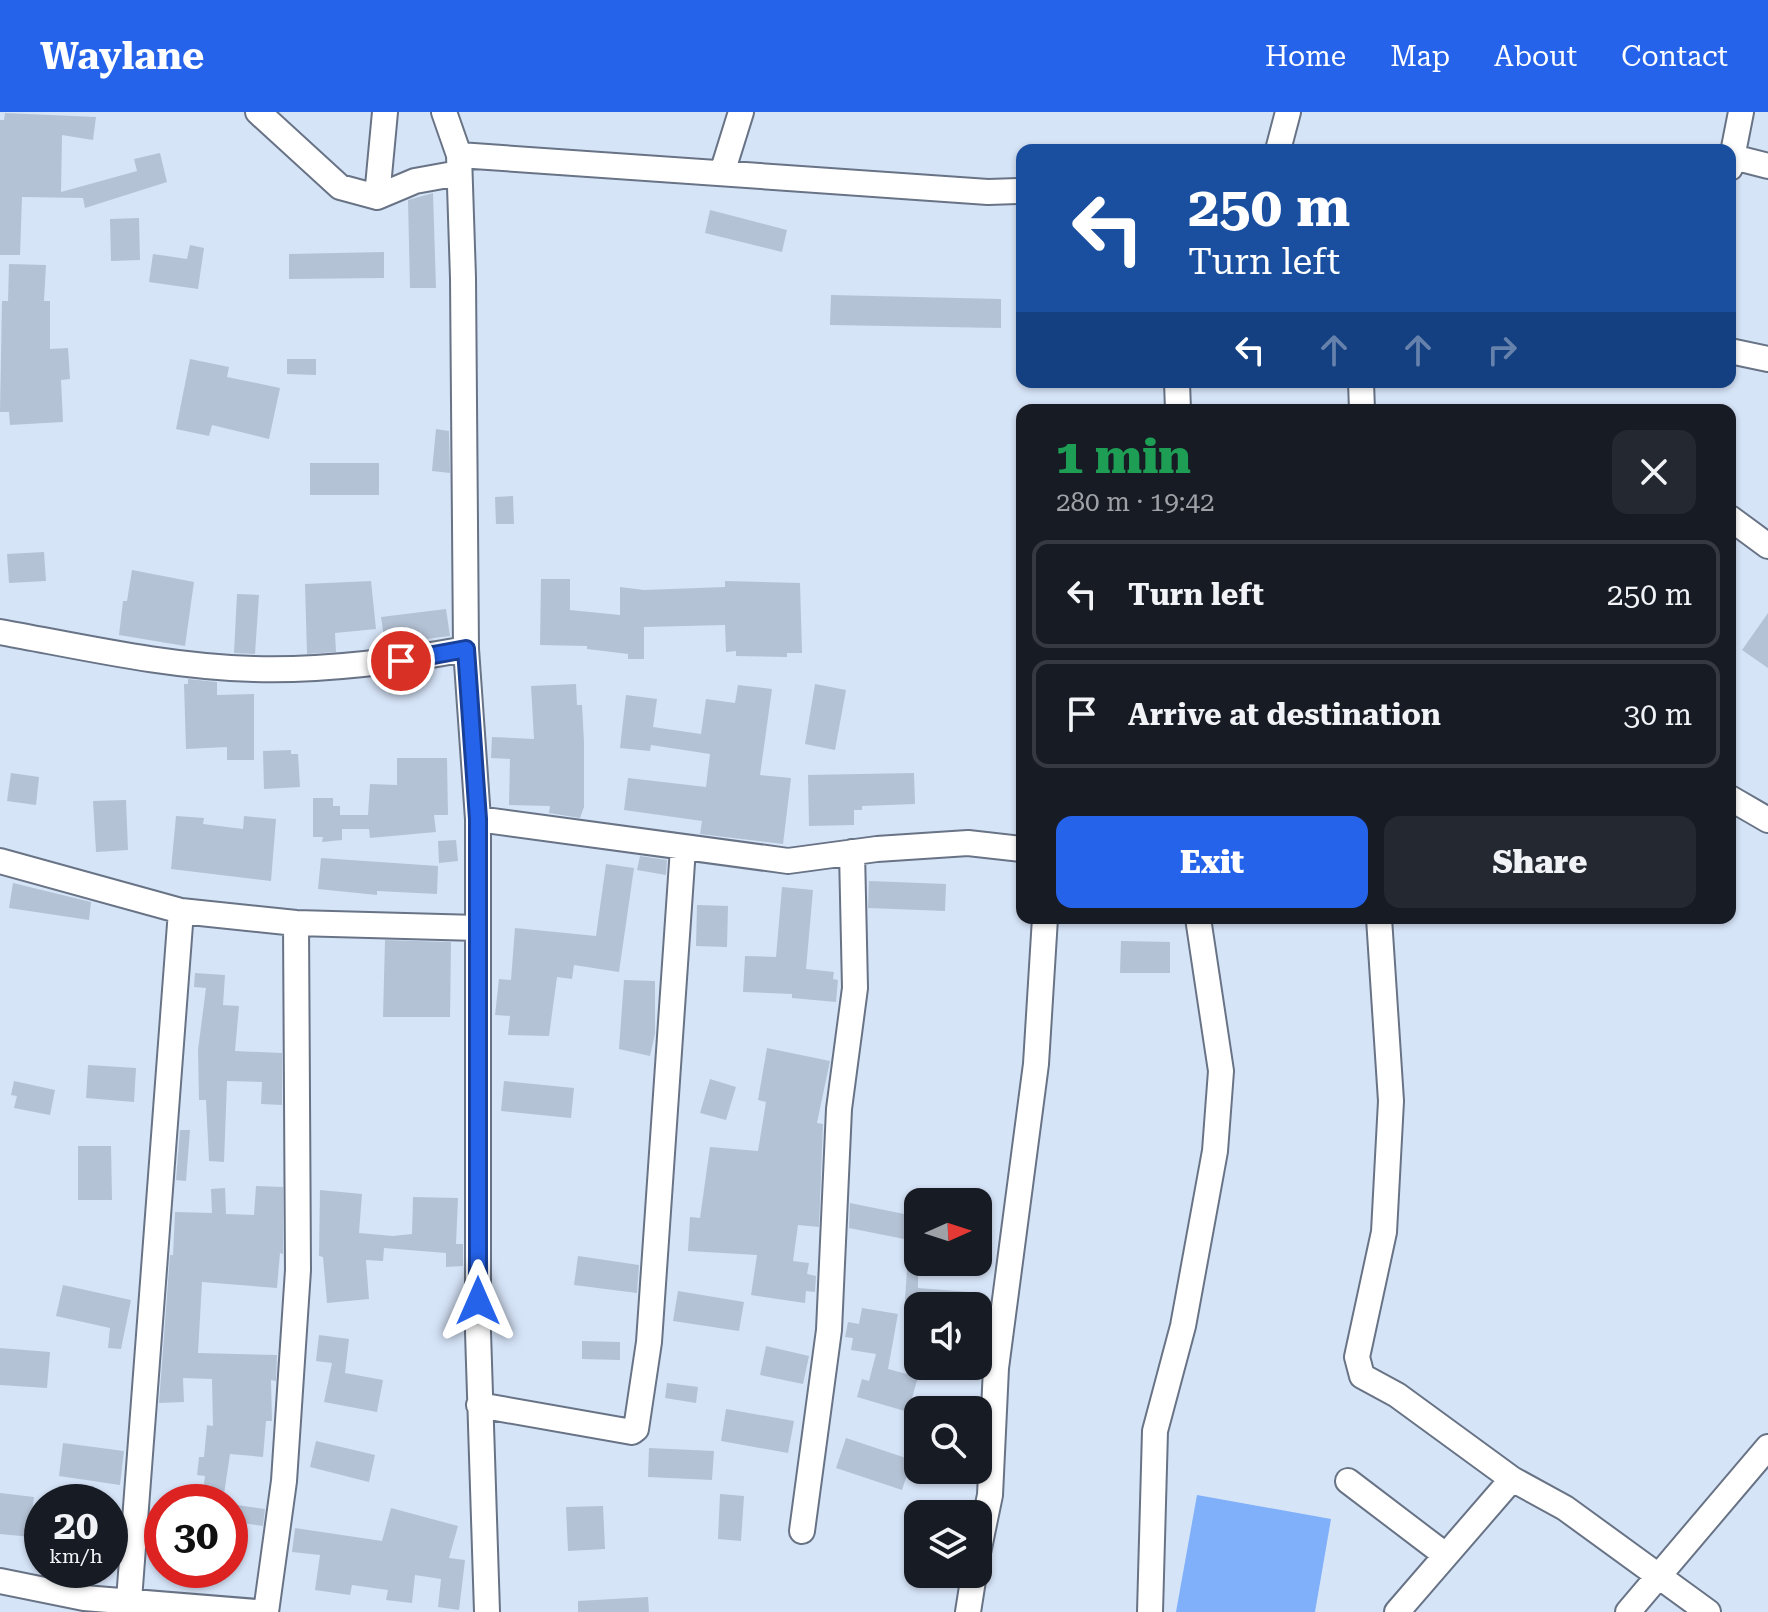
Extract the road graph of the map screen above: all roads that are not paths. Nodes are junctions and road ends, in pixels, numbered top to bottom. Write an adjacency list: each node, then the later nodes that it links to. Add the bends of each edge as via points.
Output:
1 (258, 112): 14 (street, via 340,187)
2 (385, 112): 14 (street)
3 (444, 112): 10 (street)
4 (741, 112): 12 (street)
5 (1288, 112): 7 (street)
6 (1741, 112): 8 (street)
7 (1280, 144)
8 (1735, 144)
9 (1736, 163): 11 (street)
10 (459, 164): 12 (street); 14 (street); 20 (street)
11 (1768, 166)
12 (722, 173): 13 (street)
13 (1016, 191)
14 (377, 197)
15 (1736, 352): 16 (street)
16 (1768, 359)
17 (1736, 522): 18 (street)
18 (1768, 546)
19 (0, 632): 20 (street, via 145,658 252,669 338,668)
20 (466, 649): 22 (street)
21 (1736, 801): 23 (street)
22 (478, 819): 24 (street); 33 (street)
23 (1768, 820)
24 (683, 848): 26 (street, via 788,861); 34 (street, via 649,1342 636,1429 588,1426)
25 (1016, 848): 26 (street, via 968,843)
26 (852, 852): 39 (street, via 855,988 839,1109 829,1330)
27 (0, 861): 28 (street)
28 (181, 911): 29 (street); 44 (street)
29 (296, 923): 33 (street); 47 (street, via 298,1270 284,1481)
30 (1045, 924): 38 (street, via 1036,1064 996,1368)
31 (1199, 924): 50 (street, via 1221,1071 1212,1166 1183,1326 1155,1431)
32 (1379, 924): 36 (street, via 1391,1101 1384,1232 1359,1368 1362,1376 1397,1395)
33 (478, 928): 34 (street)
34 (479, 1405): 48 (street)
35 (1768, 1447): 41 (street)
36 (1512, 1479): 40 (street); 41 (street, via 1565,1508)
37 (1348, 1481): 40 (street)
38 (989, 1500)
39 (802, 1531)
40 (1444, 1554): 51 (street)
41 (1656, 1575): 52 (street); 53 (street)
42 (0, 1581): 45 (street)
43 (972, 1588): 49 (street)
44 (129, 1600): 45 (street); 46 (street)
45 (51, 1602)
46 (257, 1612)
47 (266, 1612)
48 (487, 1612)
49 (968, 1612)
50 (1150, 1612)
51 (1397, 1612)
52 (1628, 1612)
53 (1708, 1612)

